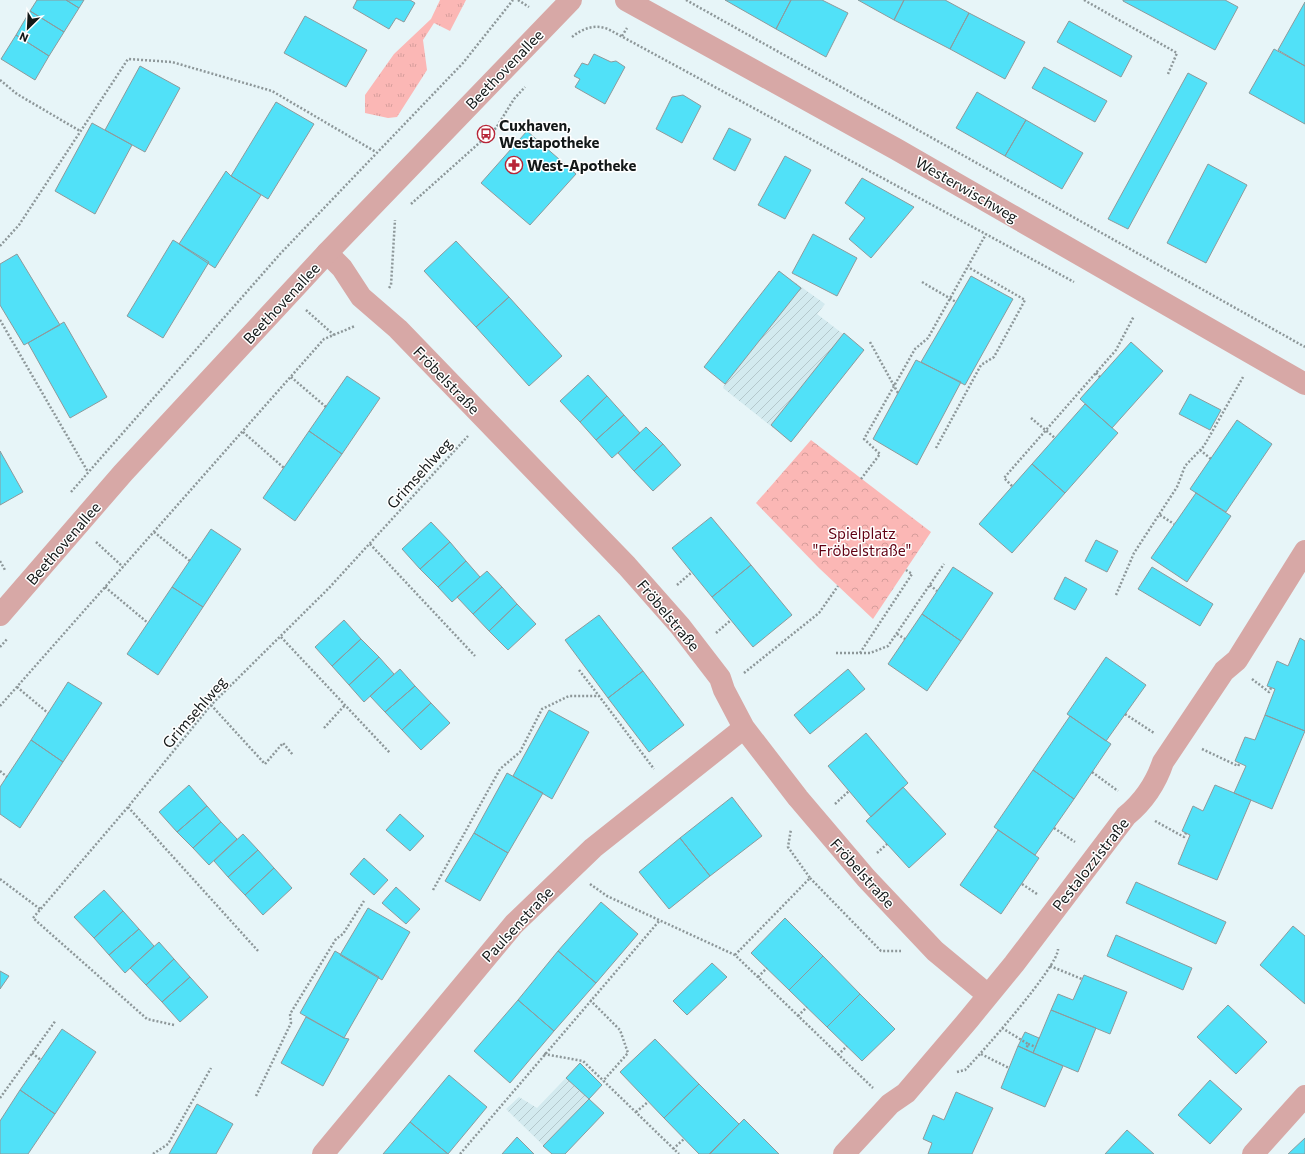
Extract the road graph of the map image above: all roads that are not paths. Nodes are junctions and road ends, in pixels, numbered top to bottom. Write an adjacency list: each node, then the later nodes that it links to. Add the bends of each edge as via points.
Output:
1 (571, 0): 3 (street, Beethovenallee)
2 (626, 0): 4 (street, Westerwischweg, via 896,149)
3 (327, 253): 6 (street, Beethovenallee, via 123,473); 7 (street, Fröbelstraße, via 342,268 361,297 398,329 627,566 680,626 720,678)
4 (1305, 384)
5 (1305, 550): 8 (street, Pestalozzistraße, via 1237,660 1224,671 1163,762 1159,775 1139,805 1126,816)
6 (0, 615)
7 (744, 728): 8 (street, Fröbelstraße, via 798,798 866,878 935,951); 10 (street, Paulsenstraße, via 593,848 514,924)
8 (988, 995): 11 (street, Pestalozzistraße, via 906,1093 890,1104)
9 (1305, 1096): 12 (street)
10 (323, 1154)
11 (844, 1154)
12 (1253, 1154)

